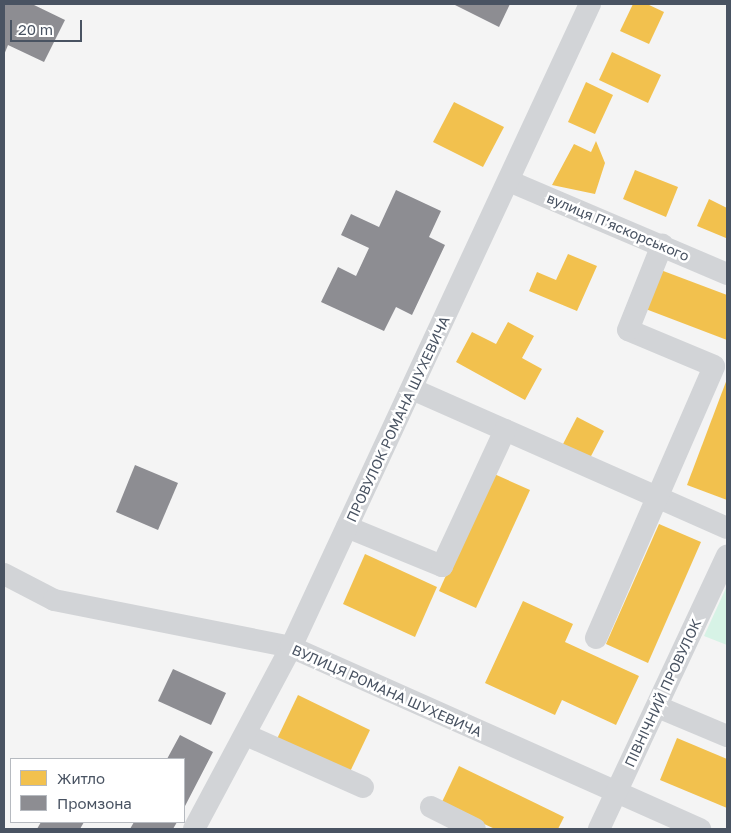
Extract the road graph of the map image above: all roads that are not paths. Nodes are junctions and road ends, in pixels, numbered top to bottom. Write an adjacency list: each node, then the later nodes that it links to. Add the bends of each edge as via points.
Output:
1 (590, 4): 2 (street, ПРОВУЛОК РОМАНА ШУХЕВИЧА)
2 (509, 181): 3 (street, вулиця Пʼяскорського); 5 (street, ПРОВУЛОК РОМАНА ШУХЕВИЧА)
3 (662, 245): 4 (street, вулиця Пʼяскорського); 7 (street, via 628,330 714,366)
4 (727, 274)
5 (412, 389): 6 (street); 8 (street, ПРОВУЛОК РОМАНА ШУХЕВИЧА)
6 (505, 430): 7 (street); 8 (street, via 442,566)
7 (658, 498): 9 (street); 12 (street)
8 (347, 527): 13 (street, ПРОВУЛОК РОМАНА ШУХЕВИЧА)
9 (727, 528)
10 (727, 556): 14 (street, ПІВНІЧНИЙ ПРОВУЛОК)
11 (4, 574): 13 (street, ВУЛИЦЯ РОМАНА ШУХЕВИЧА, via 54,600)
12 (596, 638)
13 (291, 647): 15 (street, ПРОВУЛОК РОМАНА ШУХЕВИЧА); 18 (street, ВУЛИЦЯ РОМАНА ШУХЕВИЧА)
14 (658, 707): 16 (street); 18 (street, ПІВНІЧНИЙ ПРОВУЛОК)
15 (246, 735): 17 (street); 20 (street, ПРОВУЛОК РОМАНА ШУХЕВИЧА)
16 (727, 736)
17 (363, 787)
18 (616, 792): 22 (street, ПІВНІЧНИЙ ПРОВУЛОК); 23 (street, ВУЛИЦЯ РОМАНА ШУХЕВИЧА)
19 (431, 807): 21 (street)
20 (197, 827)
21 (475, 829)
22 (599, 829)
23 (700, 829)

